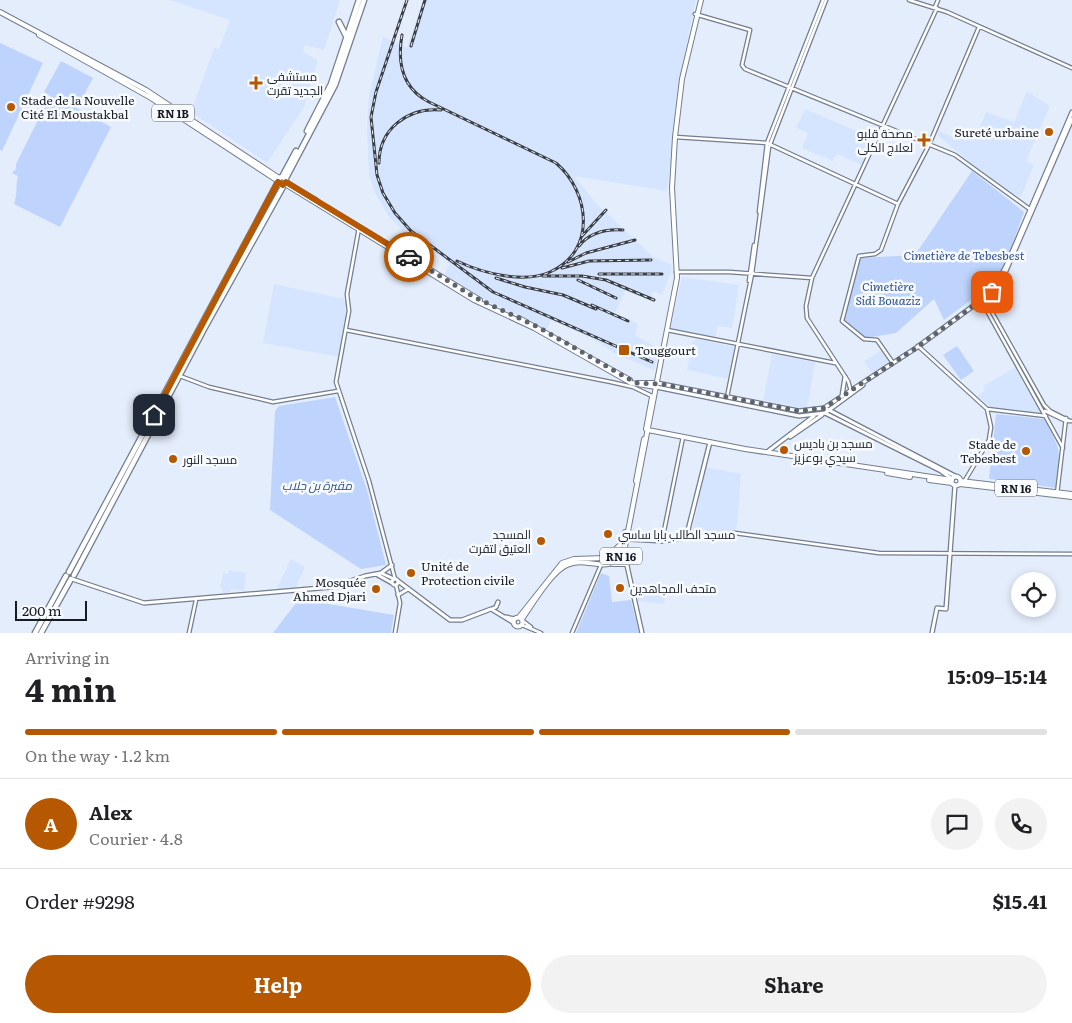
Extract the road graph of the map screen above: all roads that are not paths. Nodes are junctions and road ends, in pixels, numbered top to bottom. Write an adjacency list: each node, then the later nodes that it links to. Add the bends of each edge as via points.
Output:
1 (359, 0): 12 (highway)
2 (364, 0): 21 (highway, via 335,84)
3 (700, 0): 9 (main road)
4 (825, 0): 14 (street)
5 (909, 0): 7 (street)
6 (938, 0): 7 (street)
7 (936, 8): 11 (street); 17 (street)
8 (0, 14): 21 (main road, RN 1B, via 146,90)
9 (696, 14): 14 (street, via 750,30 743,68); 18 (main road, via 682,76)
10 (338, 22): 12 (highway)
11 (979, 27): 13 (street); 20 (street)
12 (347, 37): 21 (highway, via 327,93)
13 (1072, 68)
14 (790, 88): 17 (street); 19 (street)
15 (1072, 112): 24 (main road)
16 (1072, 119): 24 (main road)
17 (883, 125): 20 (street); 22 (street)
18 (674, 137): 19 (street); 26 (main road, via 670,194)
19 (768, 144): 22 (street); 27 (street)
20 (929, 145): 23 (street); 24 (street, via 958,157)
21 (282, 181): 25 (main road); 36 (highway); 78 (highway)
22 (855, 185): 23 (street); 28 (street)
23 (898, 204): 35 (street, via 880,250 874,255 859,256 842,321 864,339 877,340)
24 (1031, 210): 29 (main road, via 992,292)
25 (359, 228): 30 (street, via 347,294); 38 (main road, via 468,294 538,327 633,382)
26 (677, 272): 27 (street); 31 (main road)
27 (751, 273): 28 (street); 32 (street)
28 (812, 278): 34 (street, via 807,318)
29 (983, 299): 33 (main road); 46 (street); 52 (street, via 1044,405)
30 (346, 330): 40 (street, via 337,374); 41 (street, via 605,380 633,387)
31 (666, 330): 32 (street); 38 (main road)
32 (738, 345): 34 (street); 42 (street)
33 (918, 346): 35 (main road); 45 (street)
34 (836, 363): 37 (street)
35 (893, 363): 39 (main road)
36 (180, 376): 40 (street, via 209,387 274,402); 78 (highway)
37 (845, 377): 39 (street); 43 (main road)
38 (655, 385): 41 (main road); 42 (main road); 49 (main road)
39 (854, 390): 43 (main road); 44 (main road)
40 (338, 391): 74 (street, via 370,481)
41 (653, 397): 54 (main road)
42 (727, 398): 47 (main road, via 799,411)
43 (841, 398): 47 (main road)
44 (837, 404): 47 (main road); 50 (main road)
45 (987, 409): 51 (street); 63 (street, via 990,437 970,473)
46 (1044, 410): 51 (street); 52 (street)
47 (824, 411): 48 (main road); 50 (main road); 56 (main road); 61 (main road)
48 (815, 415): 49 (main road); 53 (main road)
49 (799, 416): 53 (main road)
50 (838, 416): 62 (main road)
51 (1046, 416): 58 (street)
52 (1068, 420): 58 (street)
53 (801, 426): 56 (main road)
54 (647, 429): 55 (main road, RN 16); 66 (main road, RN 16)
55 (683, 437): 57 (main road, RN 16); 68 (street)
56 (782, 441): 59 (main road)
57 (710, 442): 59 (main road, RN 16); 67 (main road)
58 (1063, 448): 64 (street)
59 (767, 452): 60 (main road, RN 16)
60 (814, 459): 61 (main road, RN 16); 63 (main road, RN 16)
61 (945, 476): 63 (main road, RN 16)
62 (957, 477): 63 (main road)
63 (958, 482): 64 (main road, RN 16); 64 (main road, RN 16); 70 (main road)
64 (1057, 493): 65 (main road, RN 16)
65 (1072, 495)
66 (624, 538): 68 (main road); 69 (main road, RN 16); 85 (main road, RN 16, via 614,553 603,560 574,559 562,563)
67 (686, 538): 68 (main road); 70 (street, via 735,533 870,552)
68 (662, 541)
69 (624, 552): 72 (main road, RN 16); 73 (main road)
70 (949, 554): 71 (street); 95 (main road, via 946,609 937,608)
71 (1072, 554)
72 (613, 564): 73 (main road); 75 (main road, RN 16)
73 (627, 564): 94 (main road)
74 (392, 565): 76 (main road); 79 (street)
75 (601, 565): 85 (main road, RN 16, via 576,562 564,566); 93 (street)
76 (381, 573): 77 (main road); 79 (main road)
77 (376, 574): 79 (main road); 82 (main road, via 332,587)
78 (71, 576): 82 (main road, via 140,603); 86 (highway); 87 (highway)
79 (395, 581): 80 (main road); 81 (street)
80 (408, 589): 81 (main road); 84 (main road, via 450,620 462,620)
81 (398, 596): 89 (street)
82 (194, 600): 88 (street)
83 (498, 602): 84 (main road)
84 (491, 609): 85 (main road)
85 (519, 622): 90 (main road); 91 (main road); 92 (street)
86 (36, 633)
87 (41, 633)
88 (189, 633)
89 (395, 633)
90 (516, 633)
91 (521, 633)
92 (541, 633)
93 (572, 633)
94 (642, 633)
95 (932, 633)

